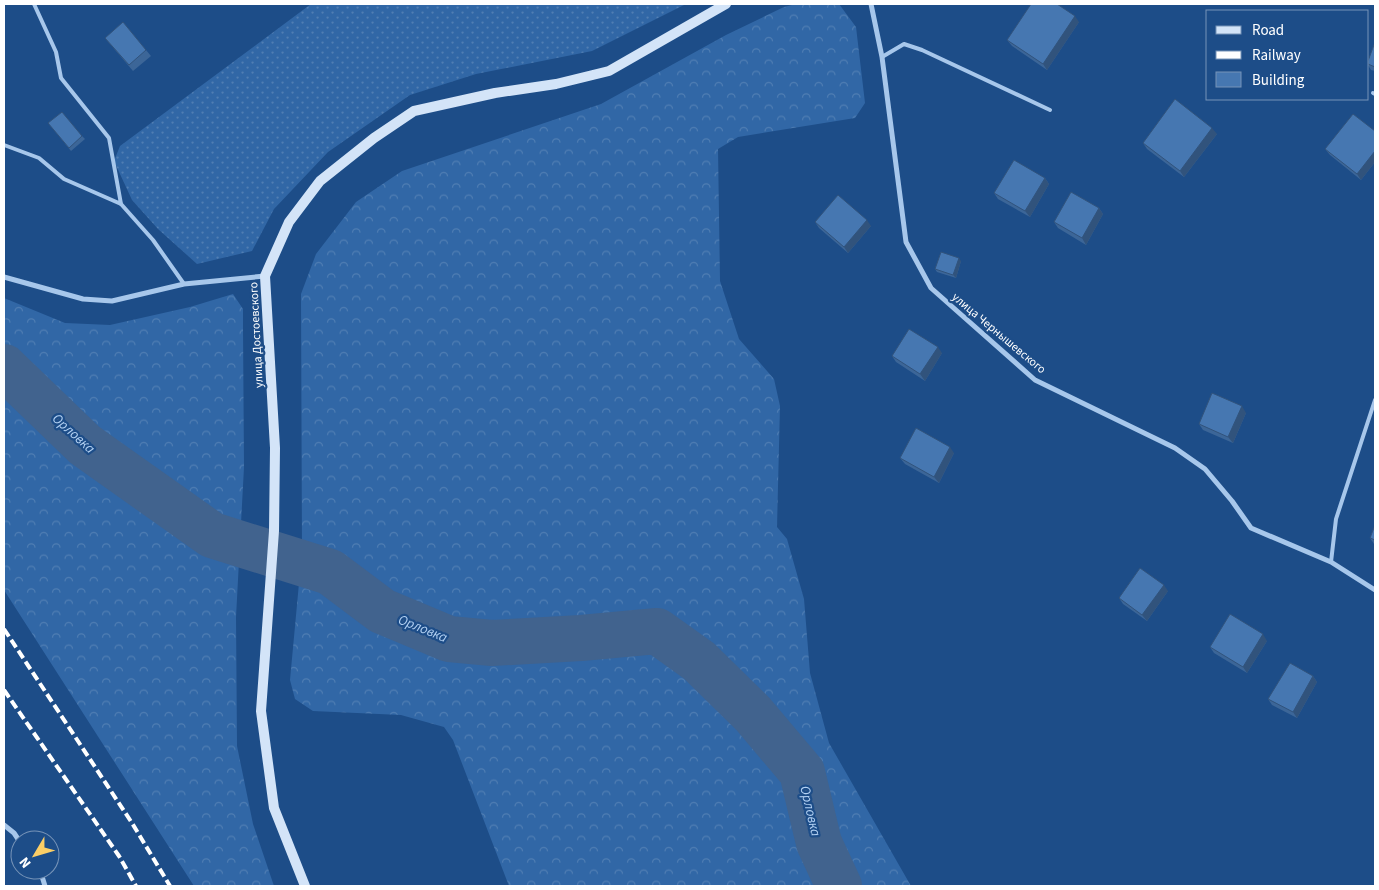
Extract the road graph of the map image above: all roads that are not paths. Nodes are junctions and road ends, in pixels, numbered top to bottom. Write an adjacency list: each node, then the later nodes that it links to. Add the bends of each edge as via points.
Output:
1 (34, 4): 7 (lane, via 56,52 61,78 109,138)
2 (726, 4): 8 (main road, улица Достоевского, via 609,71 414,112 374,138 320,181 289,222)
3 (871, 4): 4 (street, улица Чернышевского)
4 (882, 57): 5 (lane, via 904,44); 12 (street, улица Чернышевского, via 906,242 931,288 1035,380 1175,448 1205,469 1251,528)
5 (1050, 110)
6 (4, 145): 7 (lane, via 40,158 64,179)
7 (120, 204): 10 (lane, via 153,240)
8 (265, 276): 10 (street); 14 (main road, улица Достоевского, via 274,448 274,531 261,711 274,808)
9 (4, 277): 10 (street, via 83,299 112,301)
10 (184, 284)
11 (1375, 400): 12 (lane, via 1336,519)
12 (1331, 562): 13 (street, улица Чернышевского)
13 (1375, 590)
14 (305, 886)

